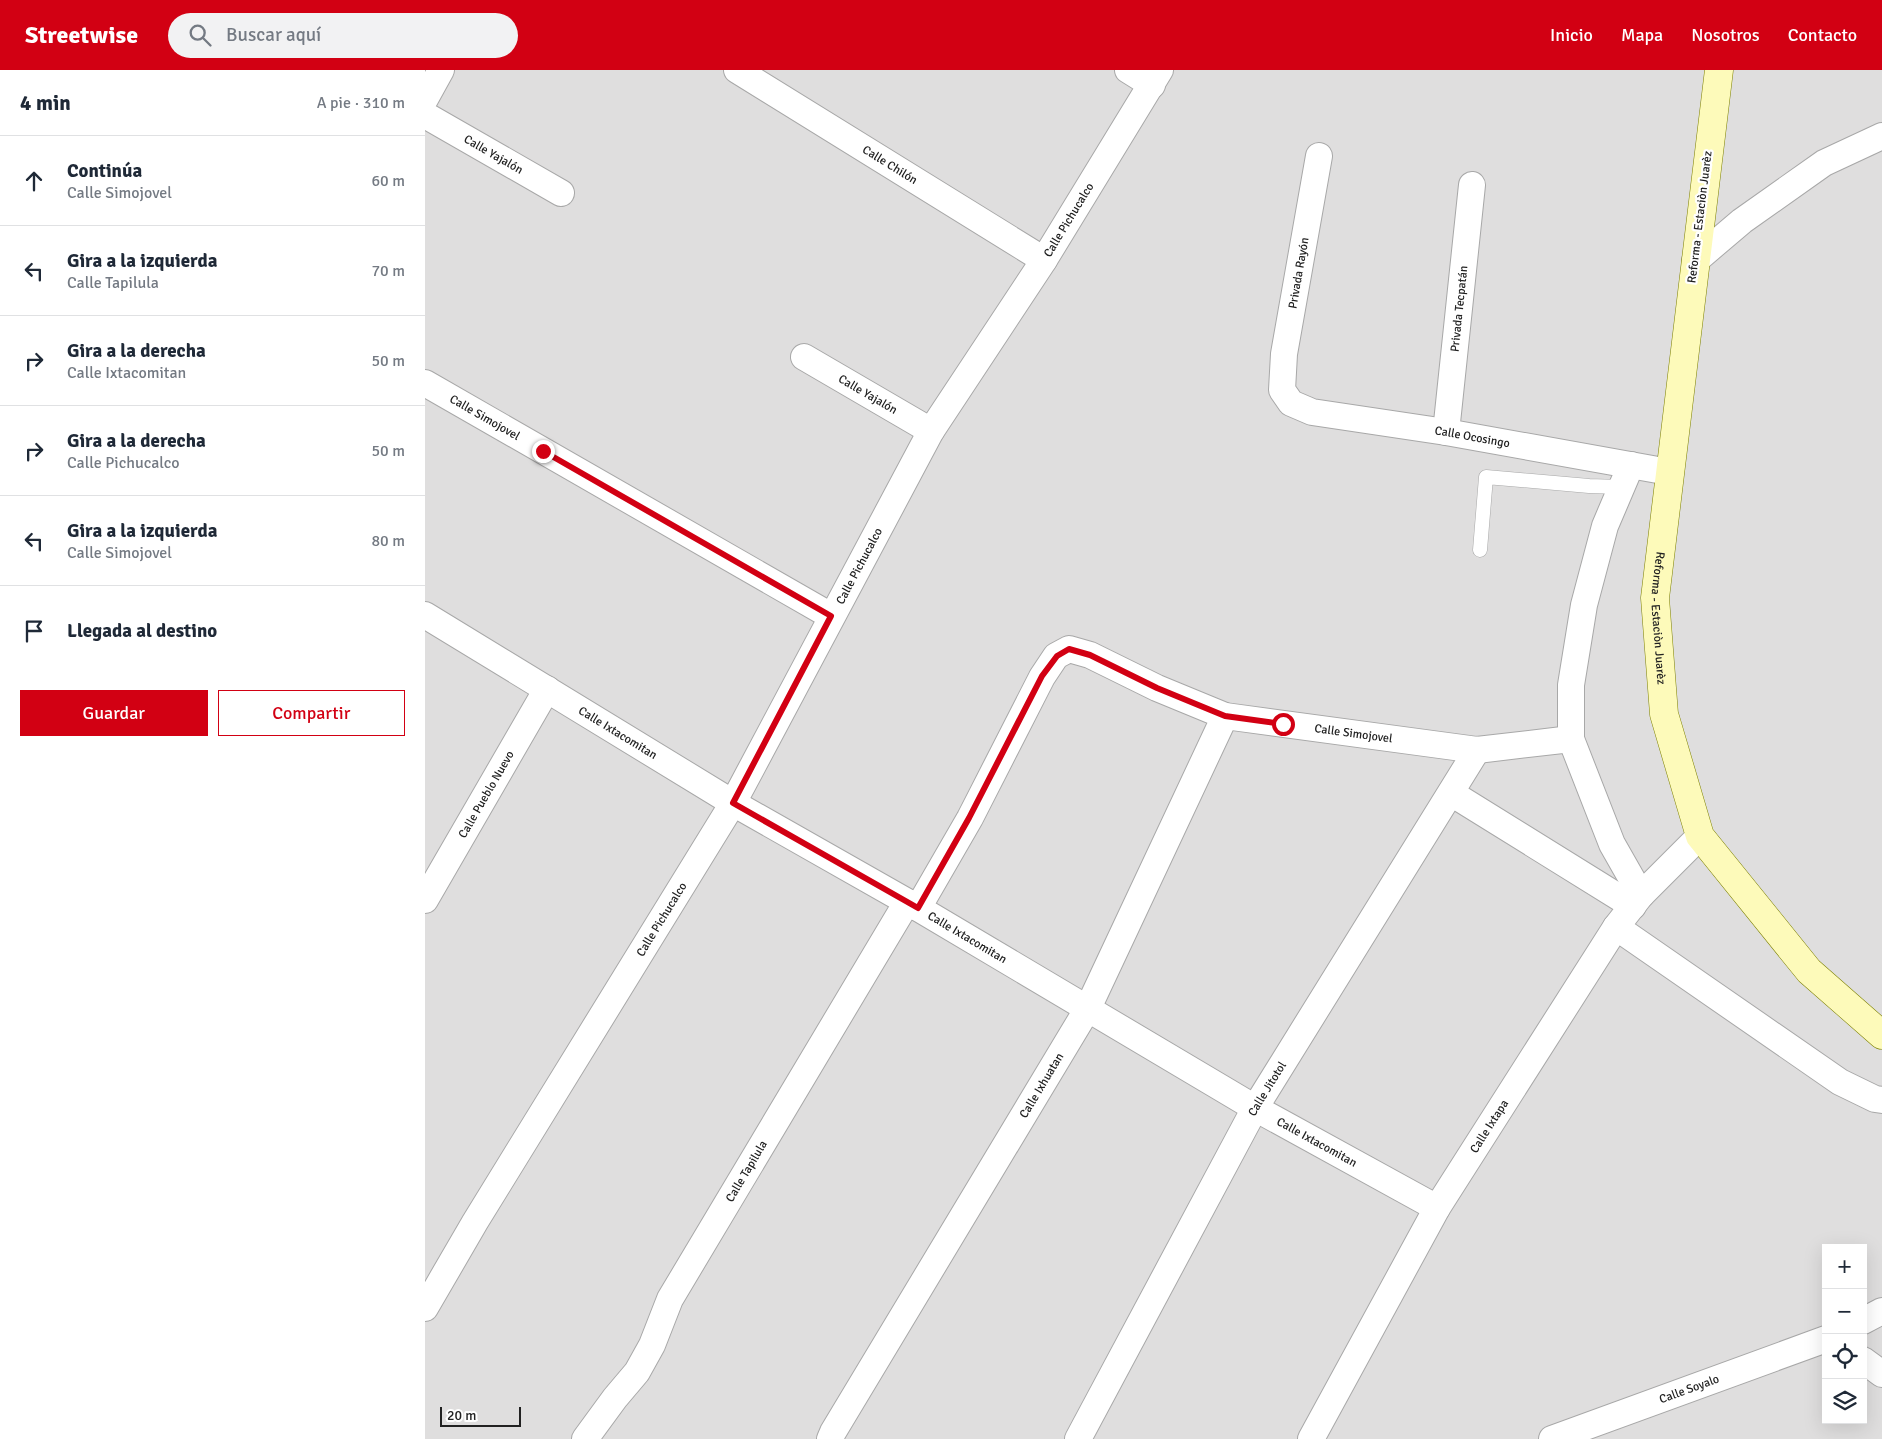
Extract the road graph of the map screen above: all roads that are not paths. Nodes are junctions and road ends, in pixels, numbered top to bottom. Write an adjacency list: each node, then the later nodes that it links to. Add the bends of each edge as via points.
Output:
1 (441, 70): 6 (street)
2 (737, 70): 12 (street, Calle Chilón)
3 (1128, 70): 5 (street)
4 (1719, 70): 13 (main road, Reforma - Estaciòn Juarèz)
5 (1156, 77): 12 (street, Calle Pichucalco)
6 (425, 99)
7 (425, 115): 11 (street, Calle Yajalón)
8 (1882, 136): 13 (street, via 1824,163 1742,221)
9 (1319, 156): 16 (street, Privada Rayón, via 1284,354)
10 (1472, 185): 18 (street, Privada Tecpatán)
11 (561, 194)
12 (1044, 260): 17 (street, Calle Pichucalco)
13 (1695, 261): 19 (main road, Reforma - Estaciòn Juarèz)
14 (804, 357): 17 (street, Calle Yajalón)
15 (425, 383): 23 (street, Calle Simojovel)
16 (1282, 390): 18 (street, Calle Ocosingo, via 1291,403 1312,412)
17 (931, 431): 23 (street, Calle Pichucalco)
18 (1446, 432): 20 (street, Calle Ocosingo)
19 (1669, 472): 20 (street, Calle Ocosingo); 31 (main road, Reforma - Estaciòn Juarèz, via 1655,598 1664,714)
20 (1626, 476): 21 (lane, via 1589,486 1487,477); 27 (street, via 1605,526 1584,605 1571,685)
21 (1480, 550)
22 (425, 614): 25 (street, Calle Ixtacomitan)
23 (831, 616): 30 (street, Calle Pichucalco)
24 (1090, 655): 26 (street, Calle Simojovel); 34 (street, Calle Tapilula, via 1069,649 1057,656 1042,676 969,818)
25 (547, 689): 30 (street, Calle Ixtacomitan); 32 (street, Calle Pueblo Nuevo)
26 (1225, 716): 28 (street, Calle Simojovel); 36 (street, Calle Ixhuatan)
27 (1571, 739): 28 (street, Calle Simojovel); 33 (street)
28 (1477, 750): 29 (street, Calle Jitotol)
29 (1451, 793): 33 (street); 39 (street, Calle Jitotol)
30 (733, 803): 34 (street, Calle Ixtacomitan); 41 (street, Calle Pichucalco)
31 (1700, 836): 33 (street, Calle Ixtapa); 37 (main road, Reforma - Estaciòn Juarèz, via 1809,971)
32 (425, 900)
33 (1637, 900): 35 (street, Calle Ixtapa)
34 (912, 905): 36 (street, Calle Ixtacomitan); 47 (street, Calle Tapilula, via 670,1299 652,1345 637,1372)
35 (1616, 928): 38 (street, via 1840,1082); 40 (street, Calle Ixtapa)
36 (1088, 1008): 39 (street, Calle Ixtacomitan); 48 (street, Calle Ixhuatan)
37 (1882, 1035)
38 (1882, 1100)
39 (1255, 1108): 40 (street, Calle Ixtacomitan); 49 (street, Calle Jitotol)
40 (1437, 1208): 50 (street, Calle Ixtapa)
41 (425, 1308)
42 (1882, 1311): 43 (street)
43 (1867, 1318)
44 (1822, 1340): 51 (street, Calle Soyalo)
45 (1867, 1363): 46 (street)
46 (1882, 1374)
47 (585, 1439)
48 (830, 1439)
49 (1078, 1439)
50 (1311, 1439)
51 (1553, 1439)

